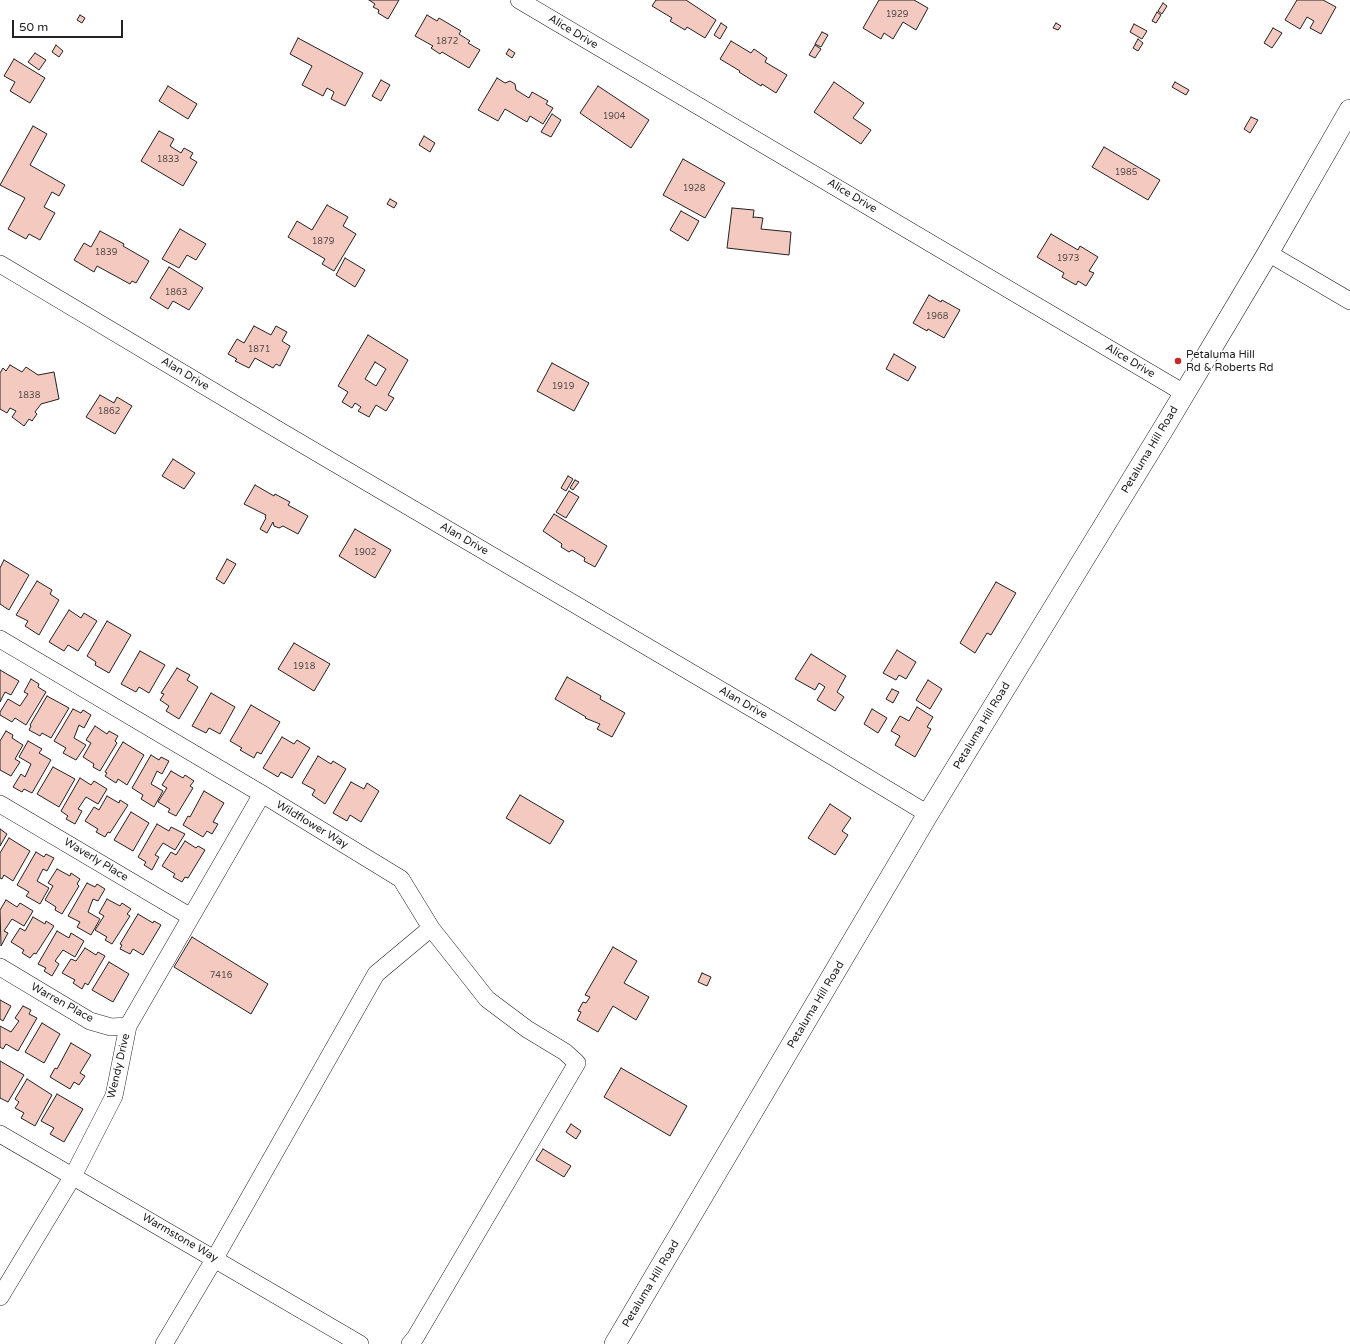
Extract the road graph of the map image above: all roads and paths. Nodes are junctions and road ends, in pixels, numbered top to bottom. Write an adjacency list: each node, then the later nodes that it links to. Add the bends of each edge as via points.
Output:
1 (519, 0): 6 (street, Alice Drive)
2 (1350, 110): 3 (main road, Petaluma Hill Road)
3 (1268, 252): 5 (street); 6 (main road, Petaluma Hill Road)
4 (0, 264): 10 (street, Alan Drive)
5 (1350, 301)
6 (1184, 393): 10 (main road, Petaluma Hill Road)
7 (0, 639): 8 (street, Wildflower Way)
8 (262, 794): 11 (street, Wendy Drive); 12 (street, Wildflower Way, via 401,879)
9 (0, 804): 11 (street, Waverly Place)
10 (928, 814): 22 (main road, Petaluma Hill Road)
11 (191, 917): 14 (street, Wendy Drive)
12 (431, 928): 17 (street, via 376,974); 21 (street, Wildflower Way, via 487,999 578,1063)
13 (0, 967): 14 (street, Warren Place, via 90,1021 111,1027)
14 (128, 1026): 16 (street, Wendy Drive, via 114,1096)
15 (0, 1134): 16 (street, Warmstone Way)
16 (73, 1176): 17 (street, Warmstone Way); 18 (street, Wendy Drive)
17 (215, 1258): 19 (street); 20 (street, Warmstone Way)
18 (0, 1297)
19 (164, 1344)
20 (360, 1344)
21 (410, 1344)
22 (615, 1344)

